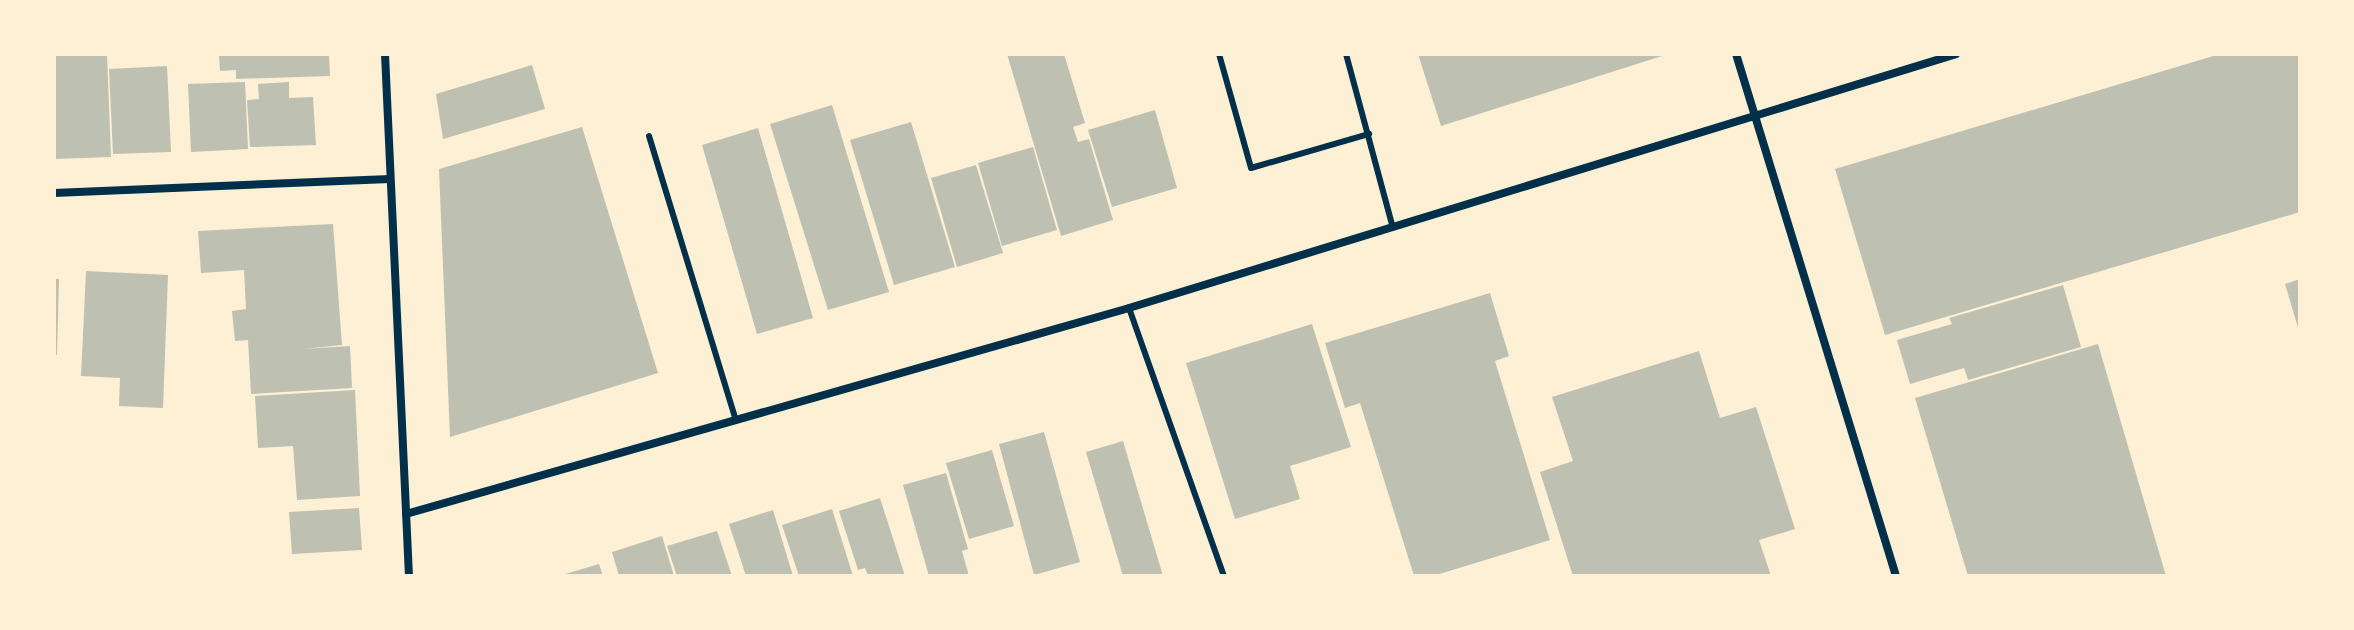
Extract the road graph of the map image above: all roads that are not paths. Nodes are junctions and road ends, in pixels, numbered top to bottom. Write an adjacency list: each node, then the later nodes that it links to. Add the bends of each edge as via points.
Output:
1 (385, 54): 9 (street)
2 (1219, 54): 7 (lane, via 1251,168)
3 (1346, 54): 7 (lane)
4 (1736, 54): 6 (street)
5 (1956, 54): 6 (street)
6 (1754, 115): 11 (street); 17 (street)
7 (1369, 134): 11 (lane)
8 (649, 136): 13 (lane)
9 (390, 179): 10 (street); 14 (street)
10 (54, 193)
11 (1392, 225): 12 (street)
12 (1129, 308): 13 (street); 16 (lane)
13 (736, 420): 14 (street)
14 (406, 514): 15 (street)
15 (409, 576)
16 (1224, 576)
17 (1896, 576)

